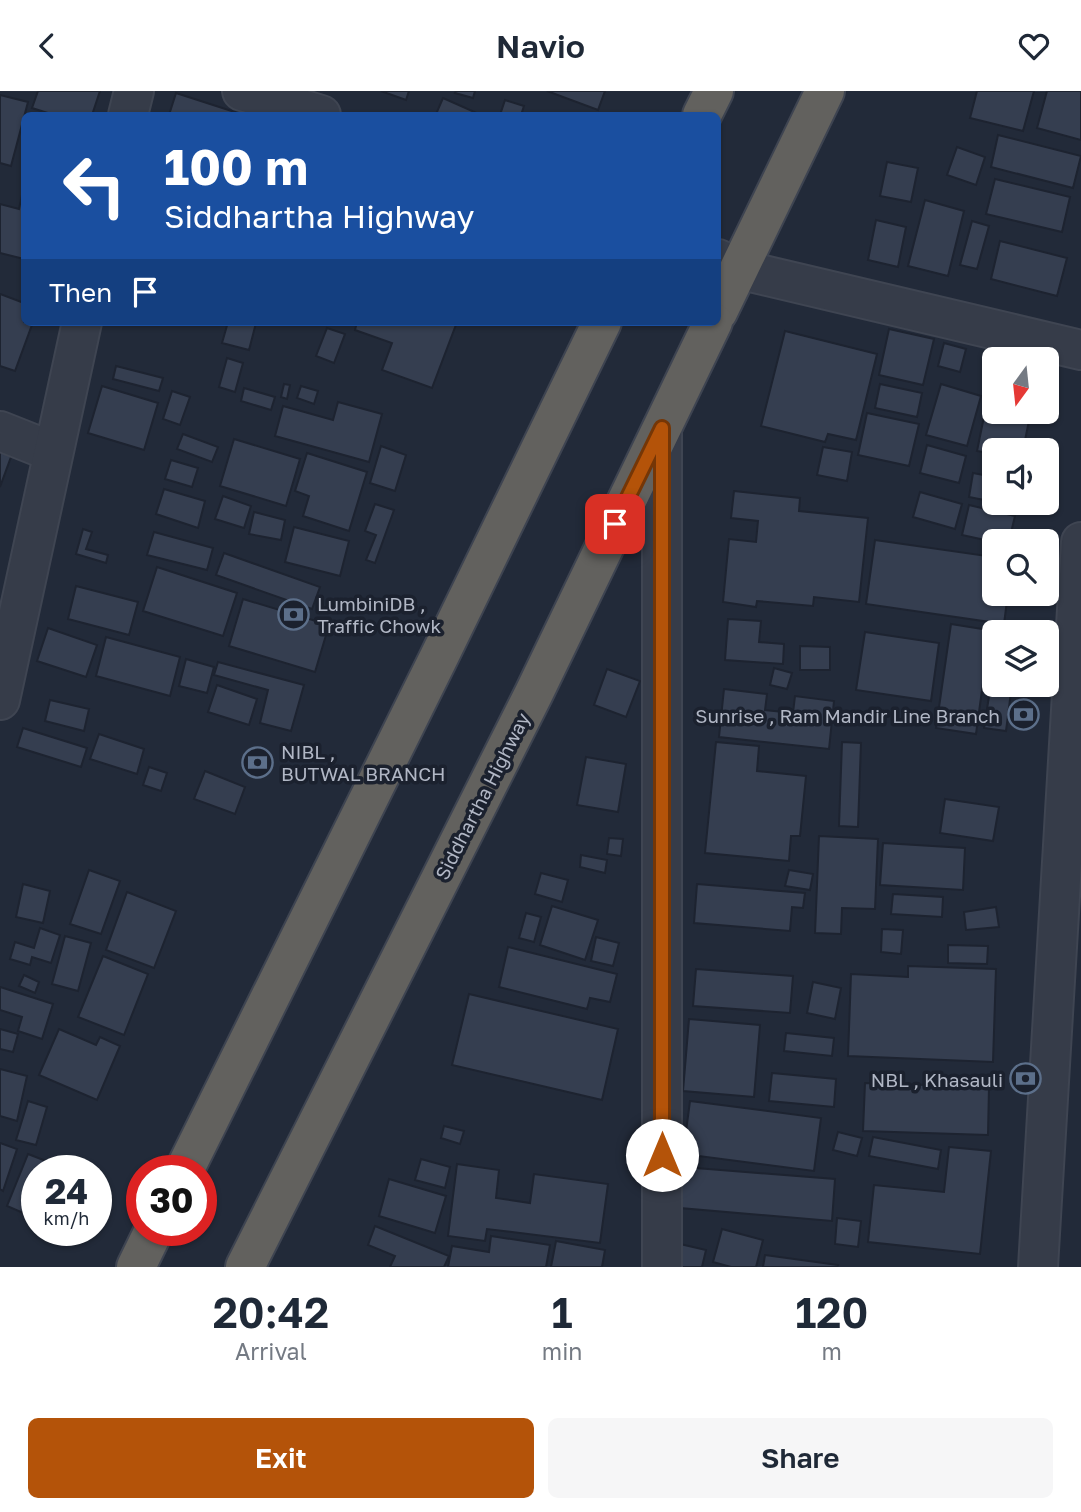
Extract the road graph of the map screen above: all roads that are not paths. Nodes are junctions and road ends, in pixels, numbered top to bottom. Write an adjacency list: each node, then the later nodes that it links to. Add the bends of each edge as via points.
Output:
1 (134, 91): 5 (street)
2 (242, 91): 6 (street)
3 (714, 91): 7 (highway)
4 (825, 91): 8 (highway)
5 (129, 112)
6 (311, 112)
7 (704, 112)
8 (728, 264): 9 (highway); 13 (street)
9 (721, 298)
10 (81, 326): 16 (street)
11 (599, 326): 20 (highway)
12 (711, 326): 14 (highway, Siddhartha Highway)
13 (1081, 350)
14 (662, 428): 23 (highway, Siddhartha Highway); 24 (street)
15 (0, 431): 16 (street)
16 (52, 452): 18 (street)
17 (1081, 542): 25 (street)
18 (7, 627): 19 (street)
19 (0, 700)
20 (192, 1155)
21 (146, 1246): 22 (highway)
22 (136, 1267)
23 (245, 1267)
24 (662, 1267)
25 (1038, 1267)

